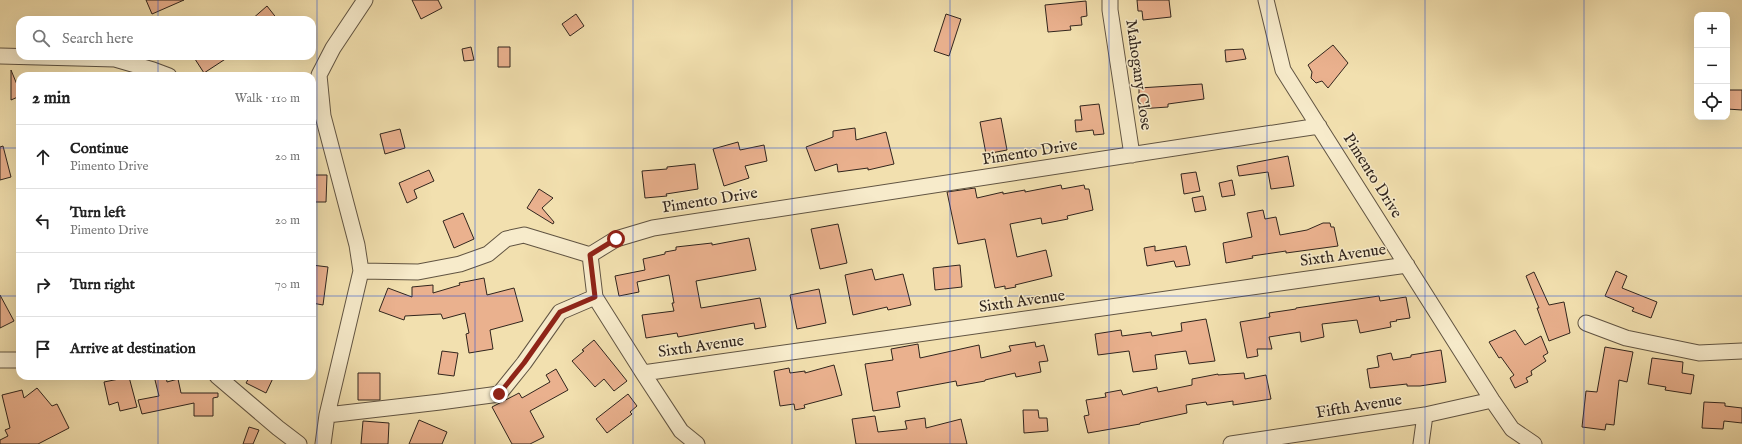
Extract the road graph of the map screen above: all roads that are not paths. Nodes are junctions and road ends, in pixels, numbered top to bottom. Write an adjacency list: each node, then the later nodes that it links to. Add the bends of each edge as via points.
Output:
1 (366, 0): 8 (street, via 333,48 319,75)
2 (1110, 0): 10 (street, Mahogany Close)
3 (1266, 0): 9 (street, via 1283,70)
4 (0, 56): 5 (street)
5 (16, 56)
6 (118, 60): 7 (street)
7 (158, 72)
8 (317, 116): 13 (street, via 357,245)
9 (1319, 126): 10 (street, Pimento Drive); 12 (street, Pimento Drive)
10 (1132, 155): 11 (street, Pimento Drive, via 653,228 616,239)
11 (590, 255): 13 (street, via 524,235 506,239 488,254 460,264 418,272); 14 (street)
12 (1407, 265): 19 (street, Sixth Avenue); 21 (street, Pimento Drive)
13 (361, 271): 22 (street)
14 (595, 297): 19 (street); 22 (street, via 560,312 499,394)
15 (1586, 323): 16 (street, via 1626,338 1699,353)
16 (1742, 351)
17 (0, 360): 18 (street)
18 (16, 360)
19 (643, 373): 26 (street, via 681,431)
20 (223, 380): 24 (street)
21 (1492, 400): 23 (street, Fifth Avenue); 29 (street, Pimento Drive, via 1512,429)
22 (327, 415): 25 (street)
23 (1425, 415): 27 (street, Fifth Avenue); 28 (street)
24 (299, 444)
25 (323, 444)
26 (697, 444)
27 (1231, 444)
28 (1421, 444)
29 (1534, 444)

